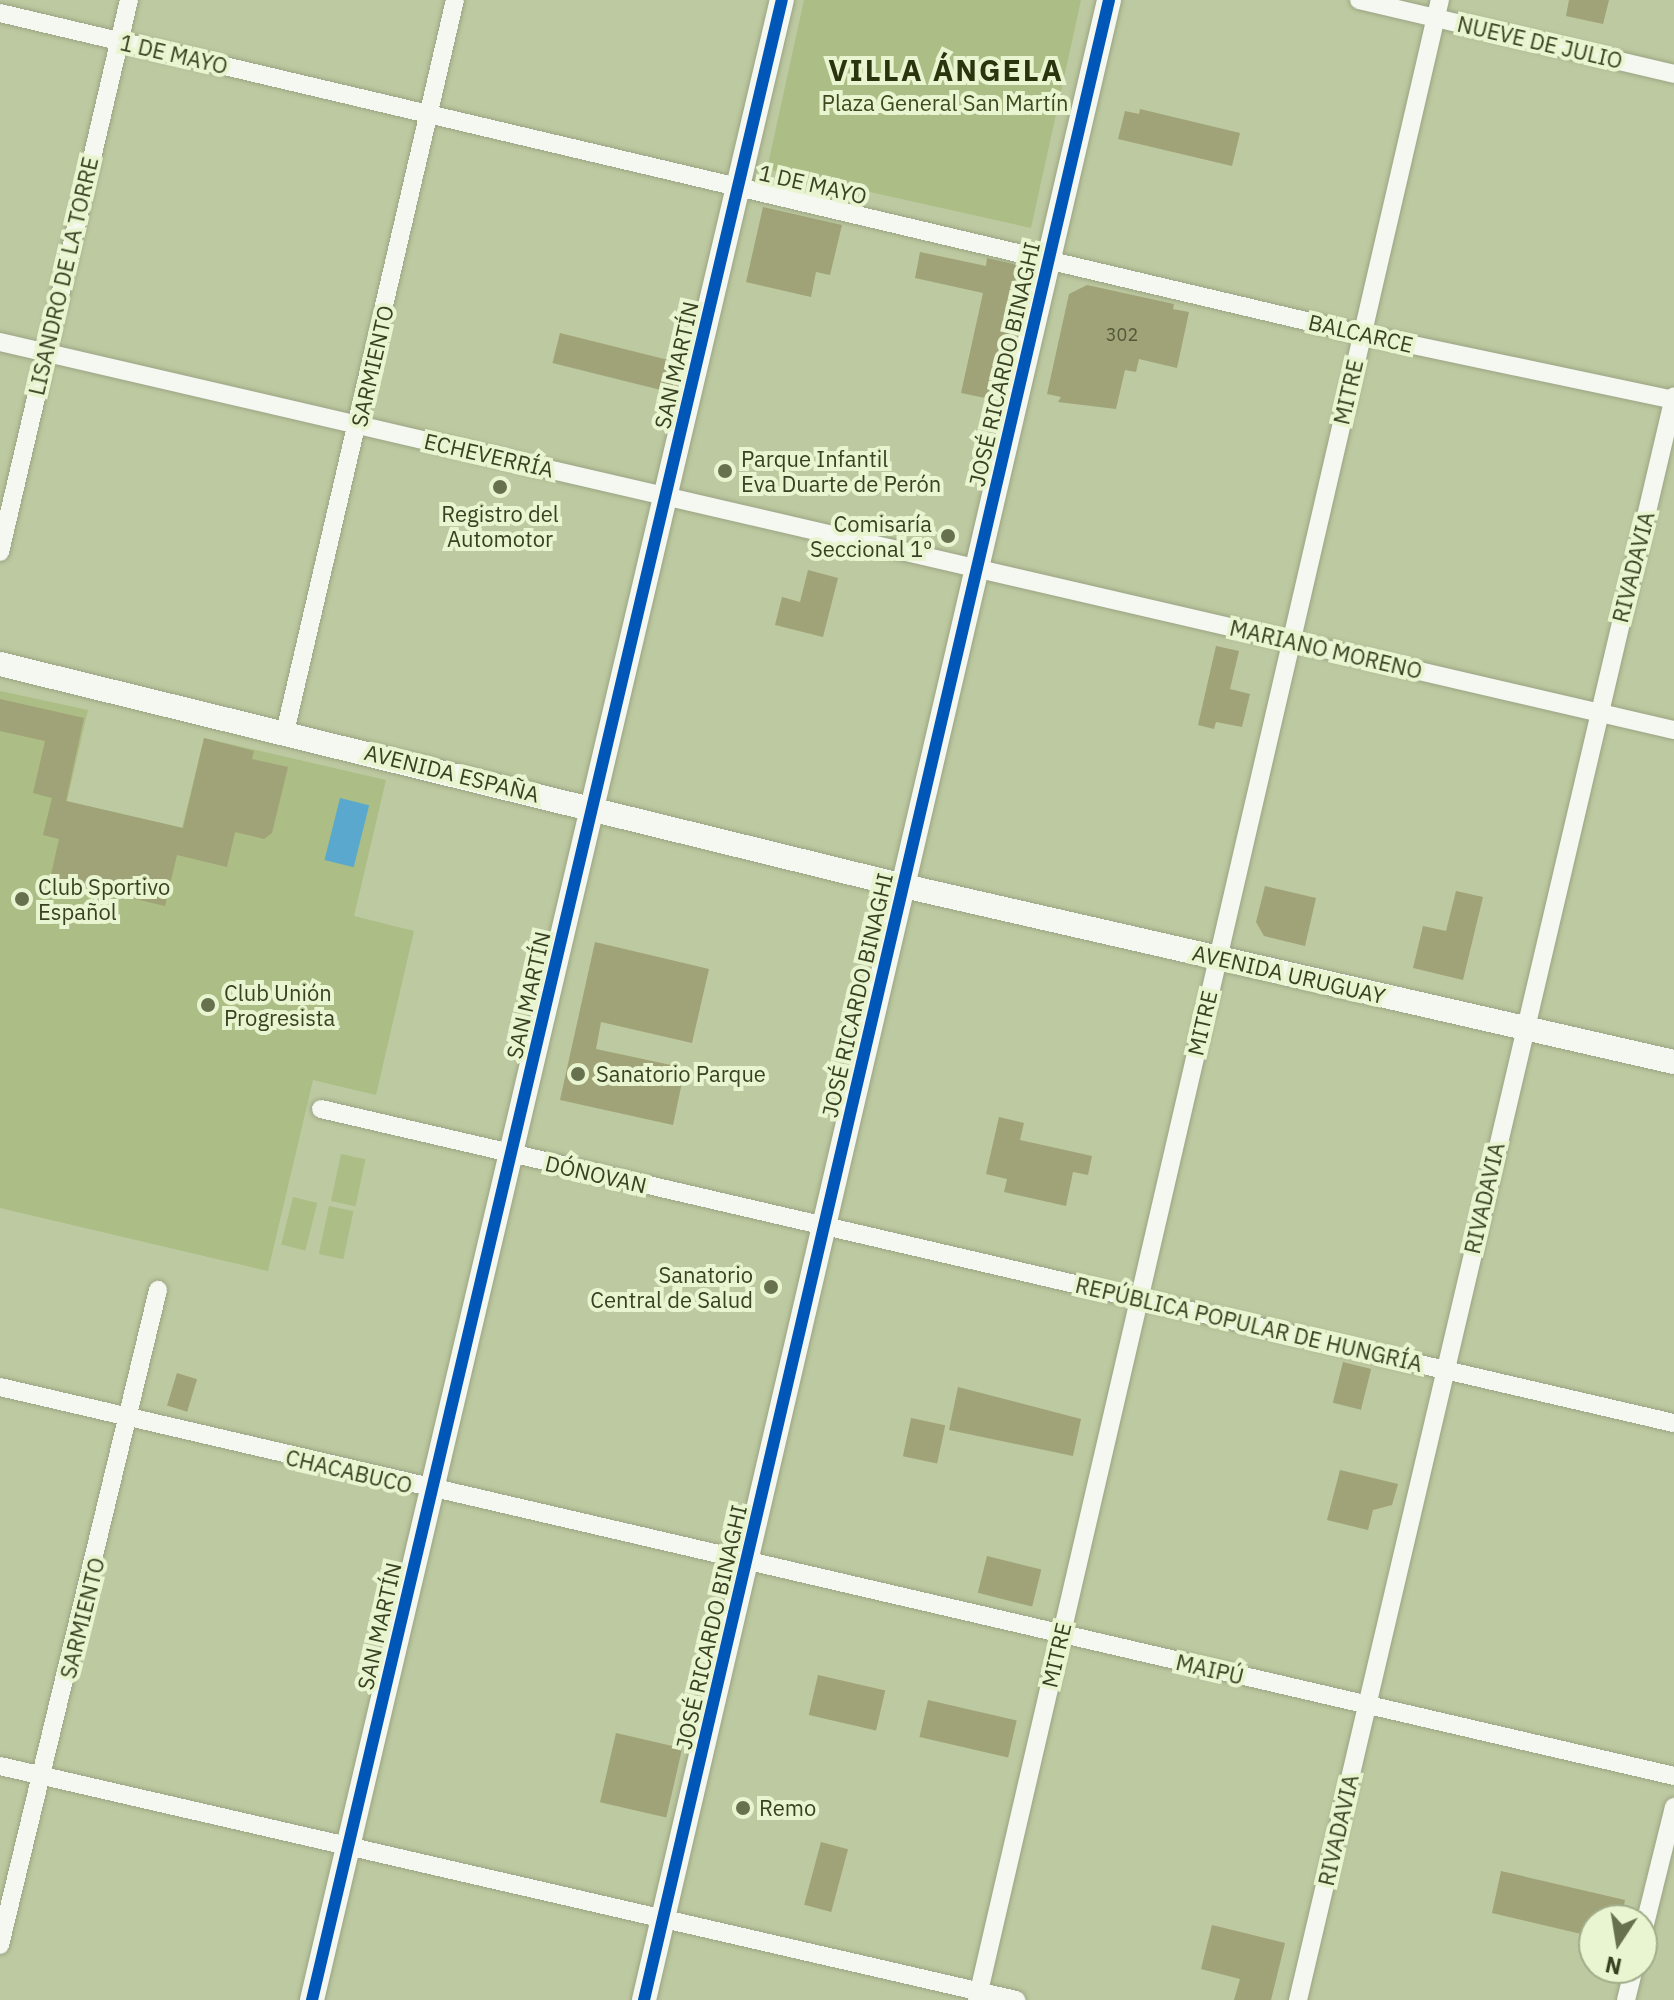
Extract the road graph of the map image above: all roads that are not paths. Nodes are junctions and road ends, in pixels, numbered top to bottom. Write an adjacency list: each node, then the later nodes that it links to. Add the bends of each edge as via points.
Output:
1 (129, 0): 8 (street, LISANDRO DE LA TORRE)
2 (455, 0): 10 (street, SARMIENTO)
3 (782, 0): 11 (street, SAN MARTÍN)
4 (1109, 0): 12 (street, JOSÉ RICARDO BINAGHI)
5 (1359, 0): 6 (street, NUEVE DE JULIO)
6 (1438, 9): 9 (street, NUEVE DE JULIO); 13 (street, MITRE)
7 (0, 13): 8 (street, 1 DE MAYO)
8 (119, 41): 10 (street, 1 DE MAYO); 15 (street, LISANDRO DE LA TORRE)
9 (1674, 74)
10 (428, 114): 11 (street, 1 DE MAYO); 17 (street, SARMIENTO)
11 (738, 187): 12 (street, 1 DE MAYO); 18 (street, SAN MARTÍN)
12 (1049, 260): 13 (street, BALCARCE); 20 (street, JOSÉ RICARDO BINAGHI)
13 (1361, 334): 16 (street, BALCARCE); 21 (street, MITRE)
14 (0, 342): 15 (street, ECHEVERRÍA)
15 (45, 352): 17 (street, ECHEVERRÍA); 19 (street, LISANDRO DE LA TORRE)
16 (1674, 399): 23 (street, RIVADAVIA)
17 (359, 426): 18 (street, ECHEVERRÍA); 25 (street, SARMIENTO)
18 (665, 496): 20 (street, ECHEVERRÍA); 26 (street, SAN MARTÍN)
19 (0, 552)
20 (977, 567): 21 (street, MARIANO MORENO); 27 (street, JOSÉ RICARDO BINAGHI)
21 (1290, 640): 23 (street, MARIANO MORENO); 28 (street, MITRE)
22 (0, 664): 25 (street, AVENIDA ESPAÑA)
23 (1597, 713): 24 (street, MARIANO MORENO); 29 (street, RIVADAVIA)
24 (1674, 730)
25 (285, 732): 26 (street, AVENIDA ESPAÑA)
26 (592, 807): 27 (street, AVENIDA ESPAÑA); 32 (street, SAN MARTÍN)
27 (904, 886): 28 (street, AVENIDA URUGUAY); 33 (street, JOSÉ RICARDO BINAGHI)
28 (1217, 957): 29 (street, AVENIDA URUGUAY); 35 (street, MITRE)
29 (1524, 1028): 30 (street, AVENIDA URUGUAY); 36 (street, RIVADAVIA)
30 (1674, 1062)
31 (321, 1109): 32 (street, DÓNOVAN)
32 (511, 1154): 33 (street, DÓNOVAN); 40 (street, SAN MARTÍN)
33 (824, 1229): 35 (street, REPÚBLICA POPULAR DE HUNGRÍA); 41 (street, JOSÉ RICARDO BINAGHI)
34 (158, 1290): 38 (street, SARMIENTO)
35 (1138, 1299): 36 (street, REPÚBLICA POPULAR DE HUNGRÍA); 42 (street, MITRE)
36 (1445, 1368): 39 (street, REPÚBLICA POPULAR DE HUNGRÍA); 43 (street, RIVADAVIA)
37 (0, 1387): 38 (street, CHACABUCO)
38 (131, 1419): 40 (street, CHACABUCO); 46 (street, SARMIENTO)
39 (1674, 1423)
40 (432, 1490): 41 (street, CHACABUCO); 48 (street, SAN MARTÍN)
41 (746, 1562): 42 (street, MAIPÚ); 50 (street, JOSÉ RICARDO BINAGHI)
42 (1061, 1635): 43 (street, MAIPÚ); 52 (street, MITRE)
43 (1368, 1705): 45 (street, MAIPÚ); 56 (street, RIVADAVIA)
44 (0, 1766): 46 (street)
45 (1674, 1776)
46 (44, 1777): 48 (street); 51 (street, SARMIENTO)
47 (1674, 1807): 49 (street)
48 (348, 1846): 50 (street); 53 (street, SAN MARTÍN)
49 (1650, 1904)
50 (663, 1919): 52 (street); 54 (street, JOSÉ RICARDO BINAGHI)
51 (0, 1945)
52 (978, 1996): 55 (street)
53 (312, 2000)
54 (644, 2000)
55 (1016, 2000)
56 (1298, 2000)

